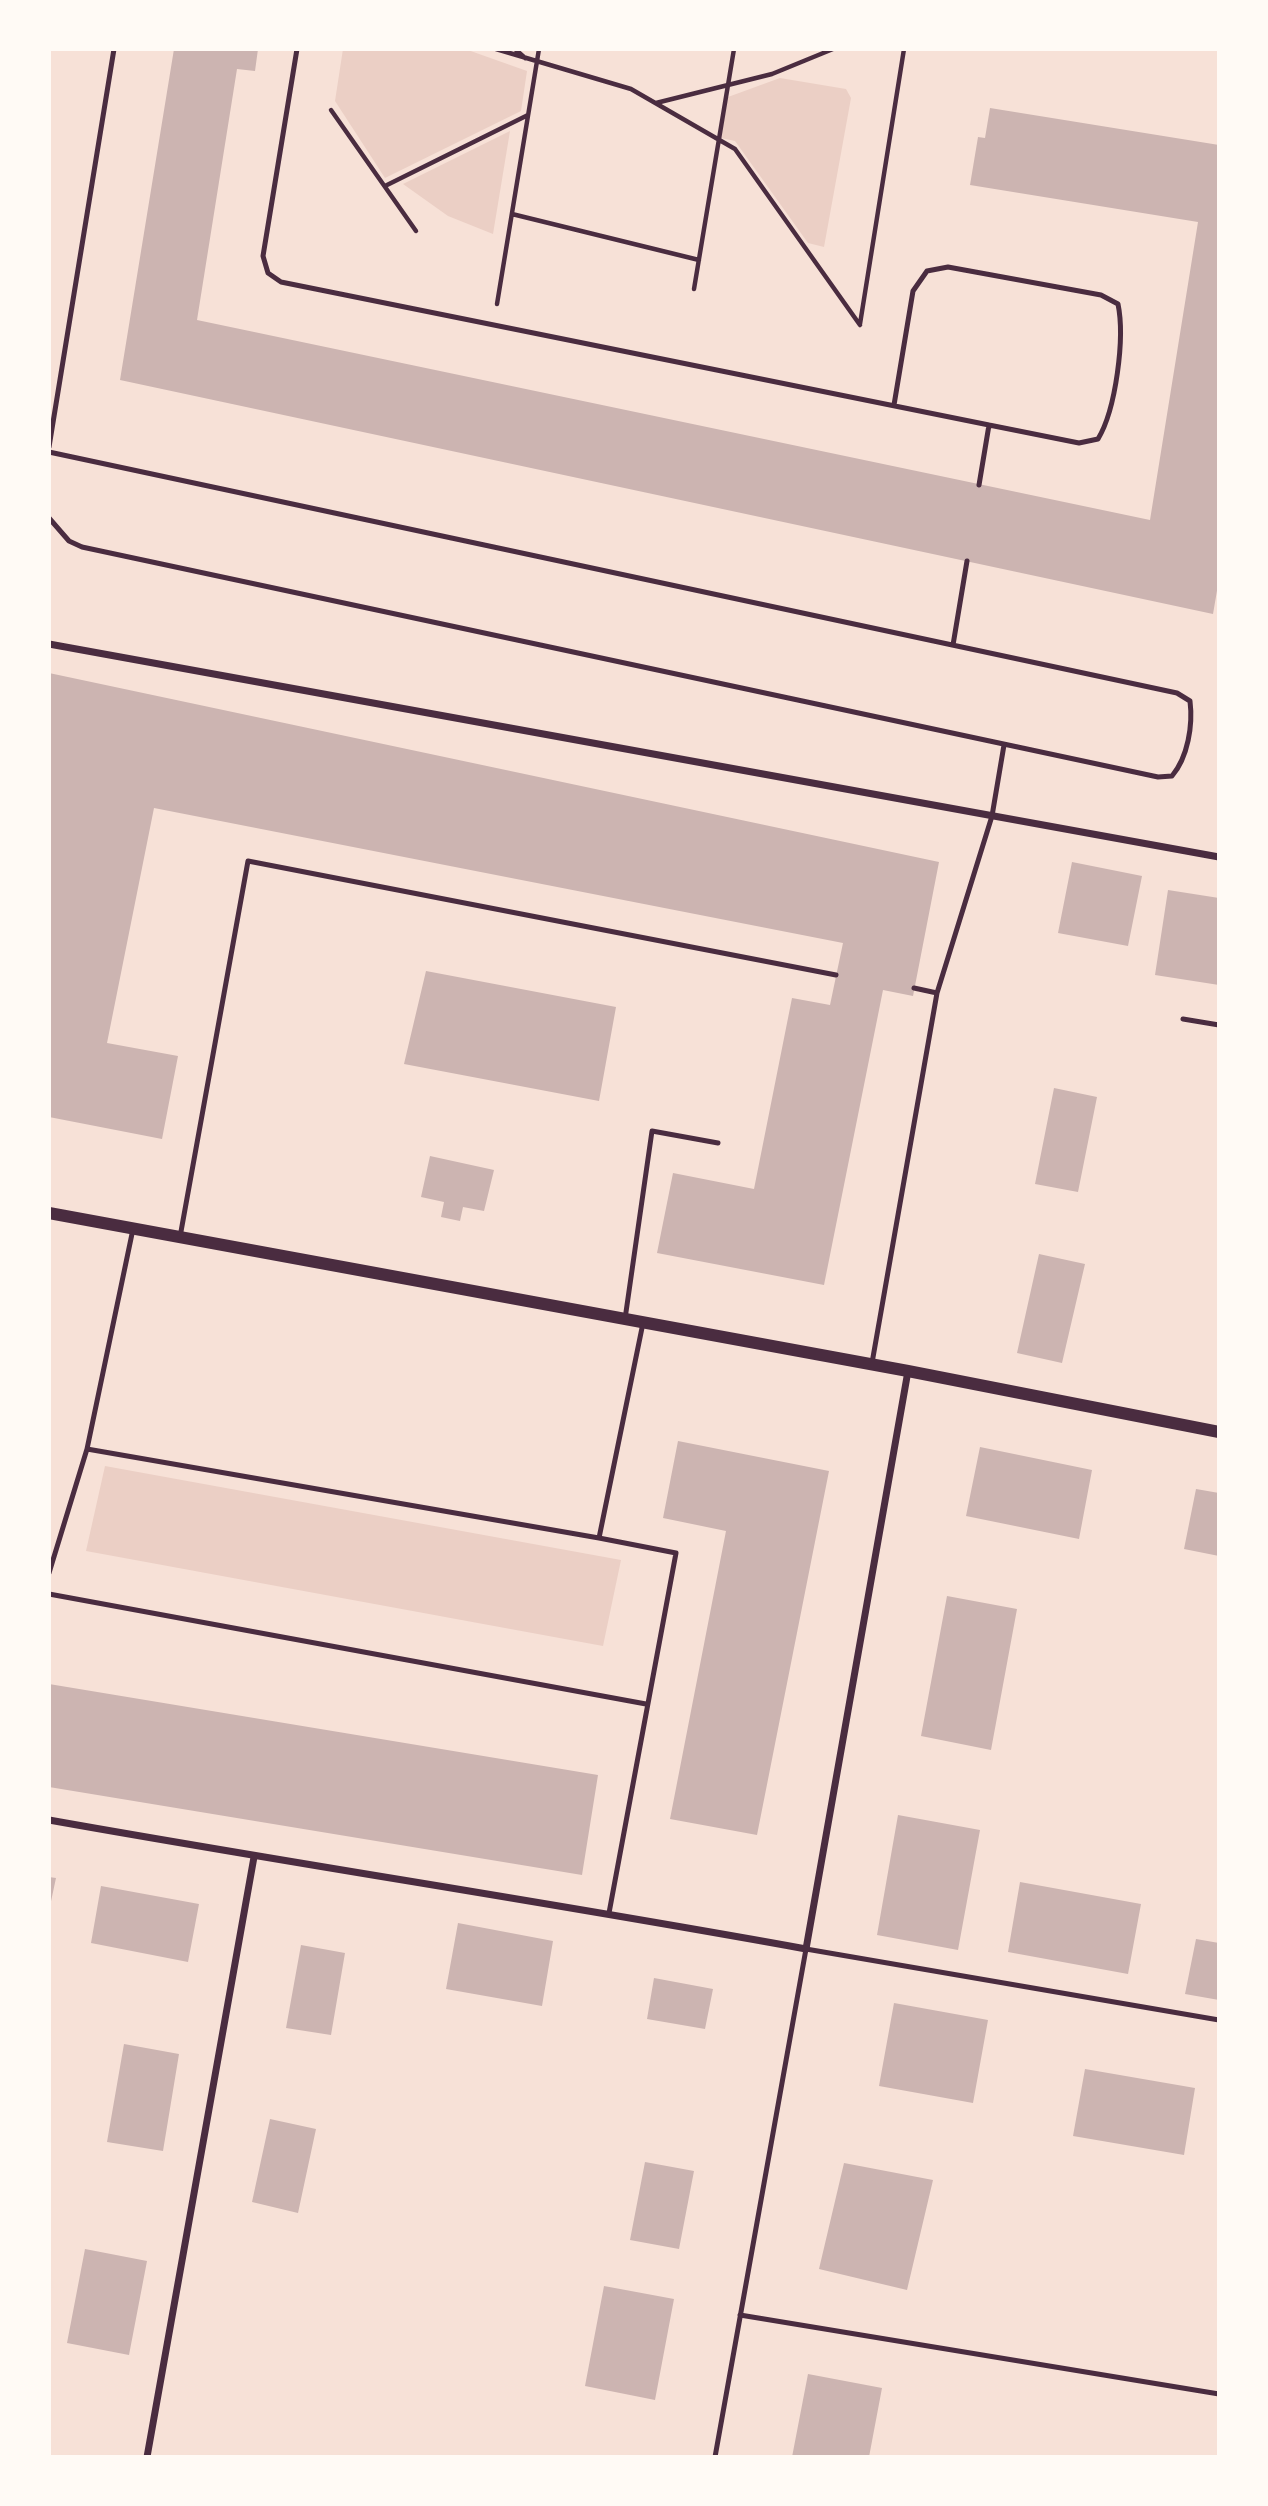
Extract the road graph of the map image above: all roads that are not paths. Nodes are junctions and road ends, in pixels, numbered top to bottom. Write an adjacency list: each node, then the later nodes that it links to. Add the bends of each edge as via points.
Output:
1 (114, 49): 5 (lane)
2 (297, 49): 3 (lane, via 263,256 268,274 281,282)
3 (894, 405): 4 (lane); 4 (lane, via 913,291 927,271 948,267 1101,295 1118,304 1123,325 1107,423 1098,439 1079,443)
4 (989, 425): 6 (lane)
5 (49, 449): 10 (lane)
6 (979, 485)
7 (49, 519): 11 (lane, via 69,541 82,547)
8 (967, 561): 10 (lane)
9 (49, 644): 12 (street)
10 (953, 645): 11 (lane, via 1177,693 1190,701 1192,716 1181,765 1172,776 1158,778)
11 (1004, 745): 12 (lane)
12 (992, 816): 13 (street); 16 (lane)
13 (1219, 857)
14 (836, 975): 22 (lane, via 248,861)
15 (914, 988): 16 (lane)
16 (937, 993): 25 (lane)
17 (1183, 1019): 18 (lane)
18 (1219, 1025)
19 (718, 1143): 23 (lane, via 652,1131)
20 (49, 1213): 21 (street)
21 (132, 1229): 22 (street); 28 (lane)
22 (180, 1237): 23 (street)
23 (625, 1320): 24 (street)
24 (643, 1323): 25 (street); 29 (lane)
25 (872, 1364): 26 (street)
26 (908, 1371): 27 (street); 36 (street)
27 (1219, 1432)
28 (87, 1449): 29 (lane); 30 (lane)
29 (599, 1538): 32 (lane, via 676,1553)
30 (49, 1573)
31 (49, 1594): 32 (lane)
32 (646, 1704): 35 (lane)
33 (49, 1820): 34 (street)
34 (254, 1857): 35 (street); 40 (street)
35 (609, 1913): 36 (street)
36 (806, 1949): 37 (lane); 38 (lane)
37 (1219, 2020)
38 (740, 2315): 39 (lane); 41 (lane)
39 (1219, 2394)
40 (147, 2457)
41 (715, 2457)

